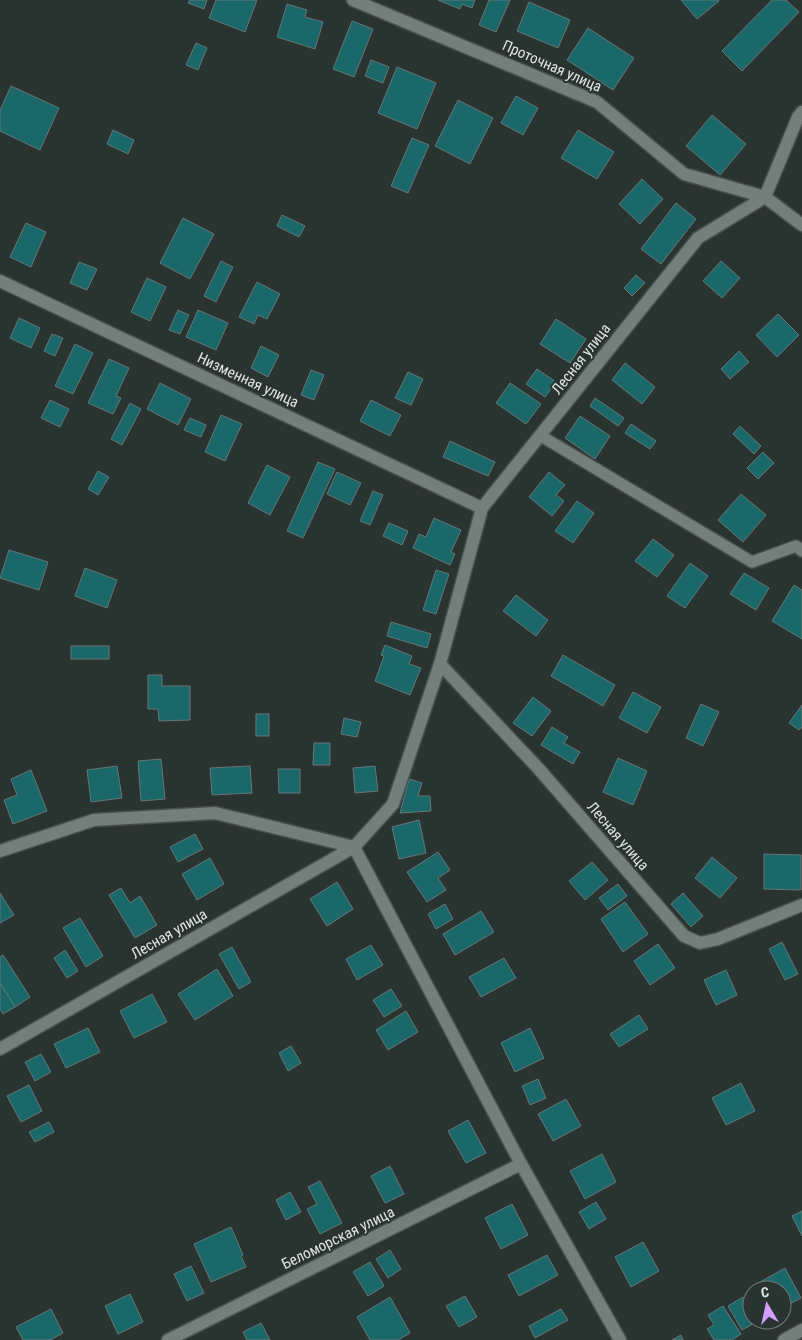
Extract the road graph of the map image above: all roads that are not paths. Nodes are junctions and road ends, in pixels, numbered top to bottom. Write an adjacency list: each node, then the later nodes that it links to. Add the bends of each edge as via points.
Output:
1 (354, 0): 3 (street, Проточная улица, via 596,102 684,174)
2 (802, 112): 3 (street)
3 (765, 196): 4 (street, Проточная улица); 6 (street, Лесная улица, via 698,238)
4 (802, 225)
5 (0, 281): 7 (street, Низменная улица)
6 (541, 436): 7 (street, Лесная улица); 8 (lane, via 752,562 796,546)
7 (482, 508): 9 (street, Лесная улица)
8 (802, 551)
9 (440, 664): 10 (street, Лесная улица, via 394,804); 12 (street, Лесная улица, via 538,768 684,936 700,943 718,939)
10 (354, 847): 11 (street, via 215,813 94,820); 13 (street, Лесная улица); 14 (street)
11 (0, 851)
12 (802, 905)
13 (0, 1049)
14 (522, 1164): 16 (street, Беломорская улица); 17 (street)
15 (802, 1330): 18 (street)
16 (168, 1340)
17 (620, 1340)
18 (784, 1340)

